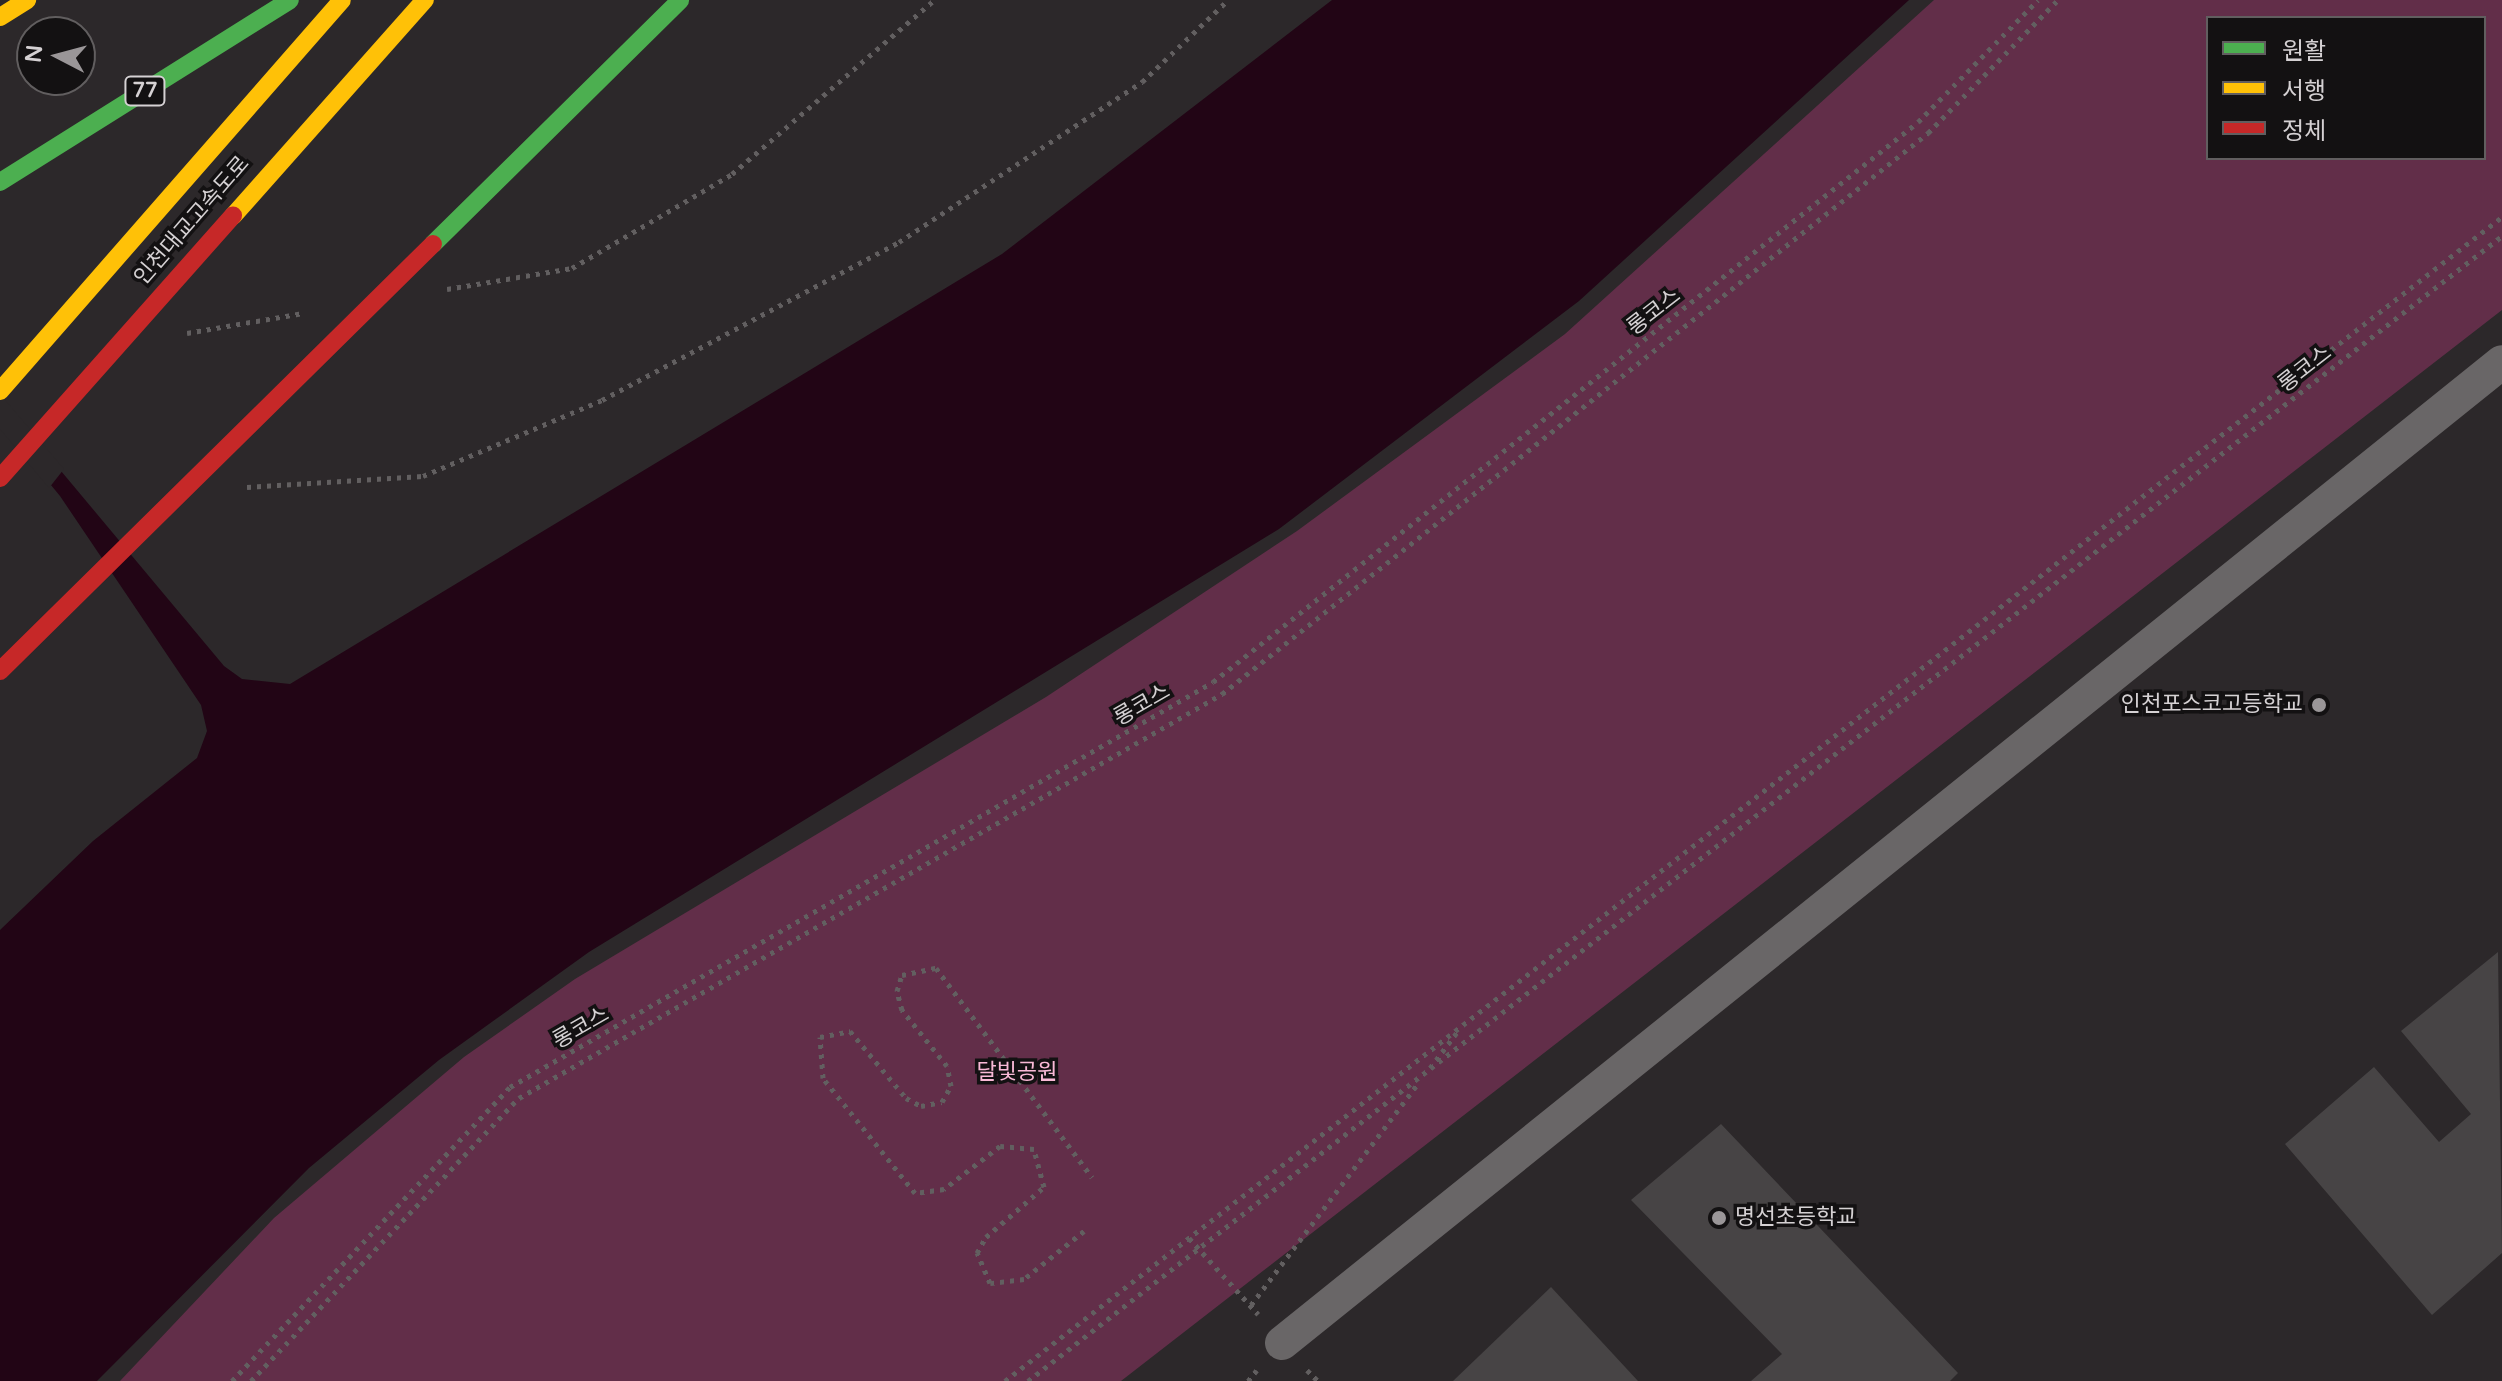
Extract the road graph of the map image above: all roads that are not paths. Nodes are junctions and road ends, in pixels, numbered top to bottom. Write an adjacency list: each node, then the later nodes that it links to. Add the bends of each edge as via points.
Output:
1 (27, 0): 6 (main road)
2 (290, 0): 7 (main road, 77)
3 (342, 0): 9 (main road, 인천대교고속도로)
4 (425, 0): 10 (main road, 인천대교고속도로)
5 (680, 0): 11 (main road)
6 (0, 17)
7 (0, 182)
8 (2502, 362): 12 (street)
9 (0, 391)
10 (0, 478)
11 (0, 671)
12 (1282, 1343)

